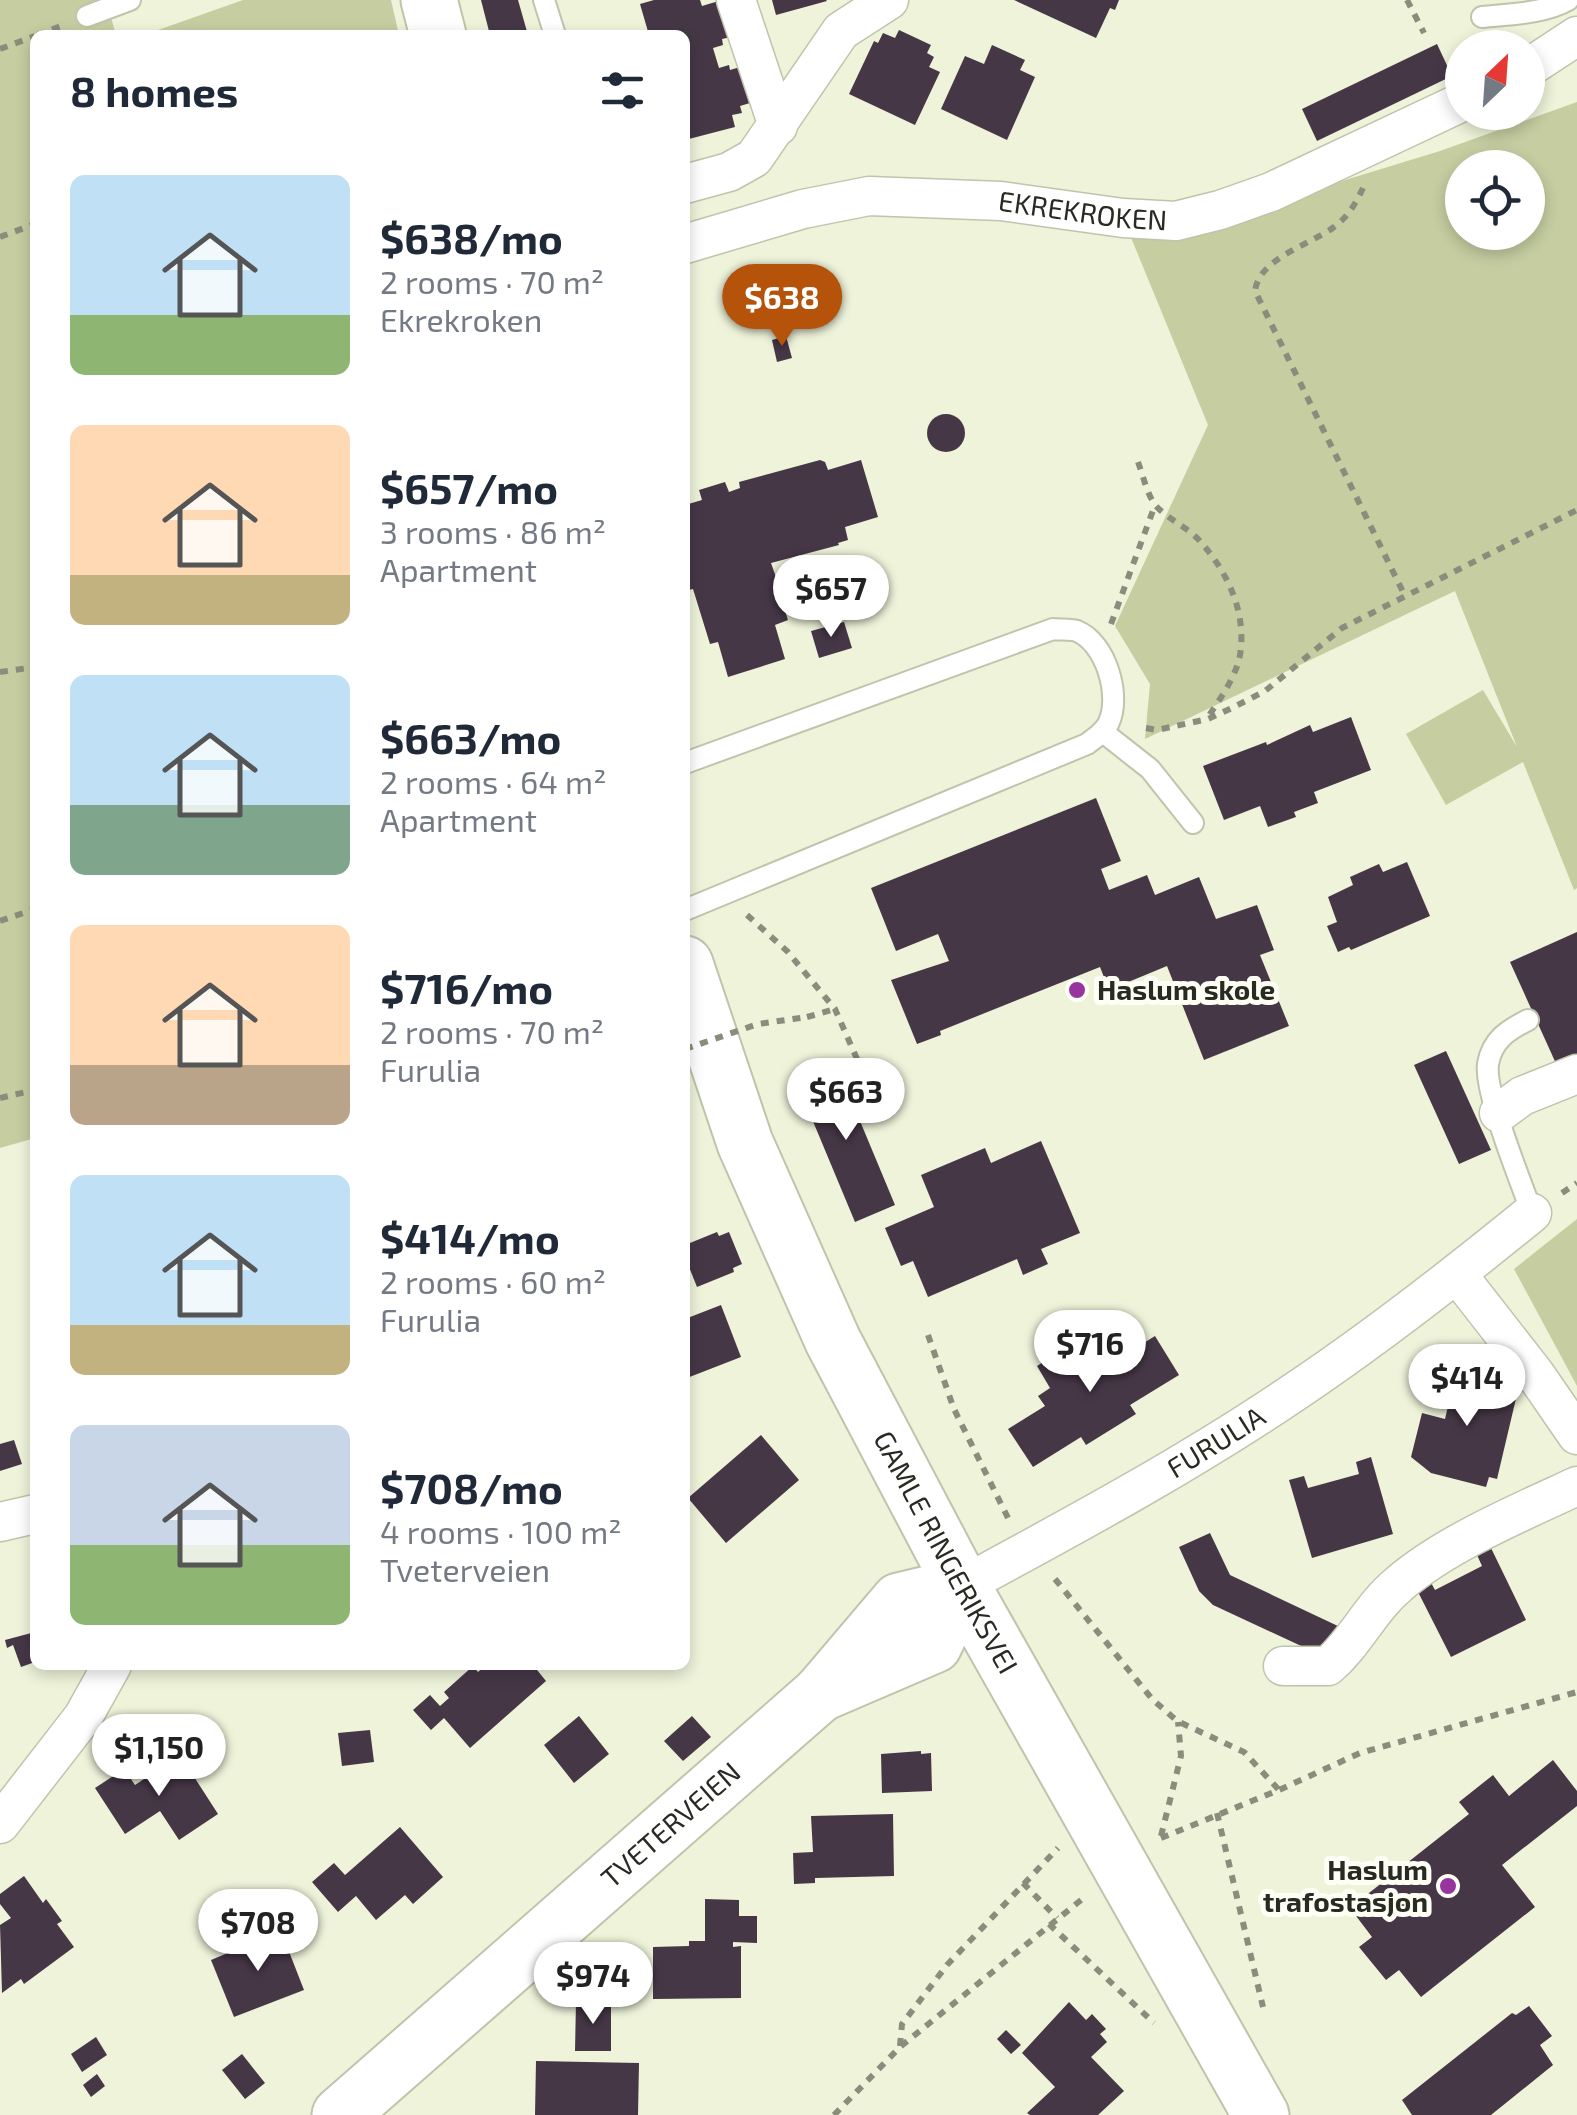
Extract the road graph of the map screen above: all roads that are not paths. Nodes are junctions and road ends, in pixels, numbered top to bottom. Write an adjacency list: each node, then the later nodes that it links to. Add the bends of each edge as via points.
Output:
1 (130, 0): 7 (lane)
2 (429, 0): 9 (main road)
3 (544, 0): 10 (lane)
4 (736, 0): 14 (street)
5 (1568, 0): 8 (lane)
6 (879, 3): 14 (street, via 841,31)
7 (87, 16)
8 (1482, 18)
9 (437, 30)
10 (553, 30)
11 (1577, 36): 12 (street)
12 (1545, 57)
13 (1445, 110): 16 (street, EKREKROKEN, via 1271,192 1176,221 982,200 869,196)
14 (778, 126): 15 (street, via 754,158)
15 (690, 183)
16 (690, 243)
17 (1107, 726): 18 (lane, via 1113,686 1097,646 1077,631 1054,629); 19 (lane); 20 (lane, via 1087,744)
18 (690, 761)
19 (1194, 824)
20 (690, 908)
21 (690, 984): 31 (main road, GAMLE RINGERIKSVEI, via 785,1239)
22 (1528, 1020): 24 (lane, FURULIA, via 1505,1031 1489,1060)
23 (1577, 1074): 24 (street)
24 (1499, 1113): 25 (lane, FURULIA)
25 (1532, 1213): 26 (street, FURULIA)
26 (1457, 1274): 27 (street); 31 (street, FURULIA, via 1296,1392)
27 (1577, 1435)
28 (1577, 1486): 32 (street, via 1399,1584 1328,1666)
29 (30, 1515): 30 (street)
30 (0, 1522)
31 (962, 1586): 35 (main road, TVETERVEIEN, via 899,1601 820,1694); 36 (main road, GAMLE RINGERIKSVEI)
32 (1283, 1666)
33 (109, 1670): 34 (street, via 83,1716)
34 (0, 1824)
35 (340, 2115)
36 (1261, 2115)

